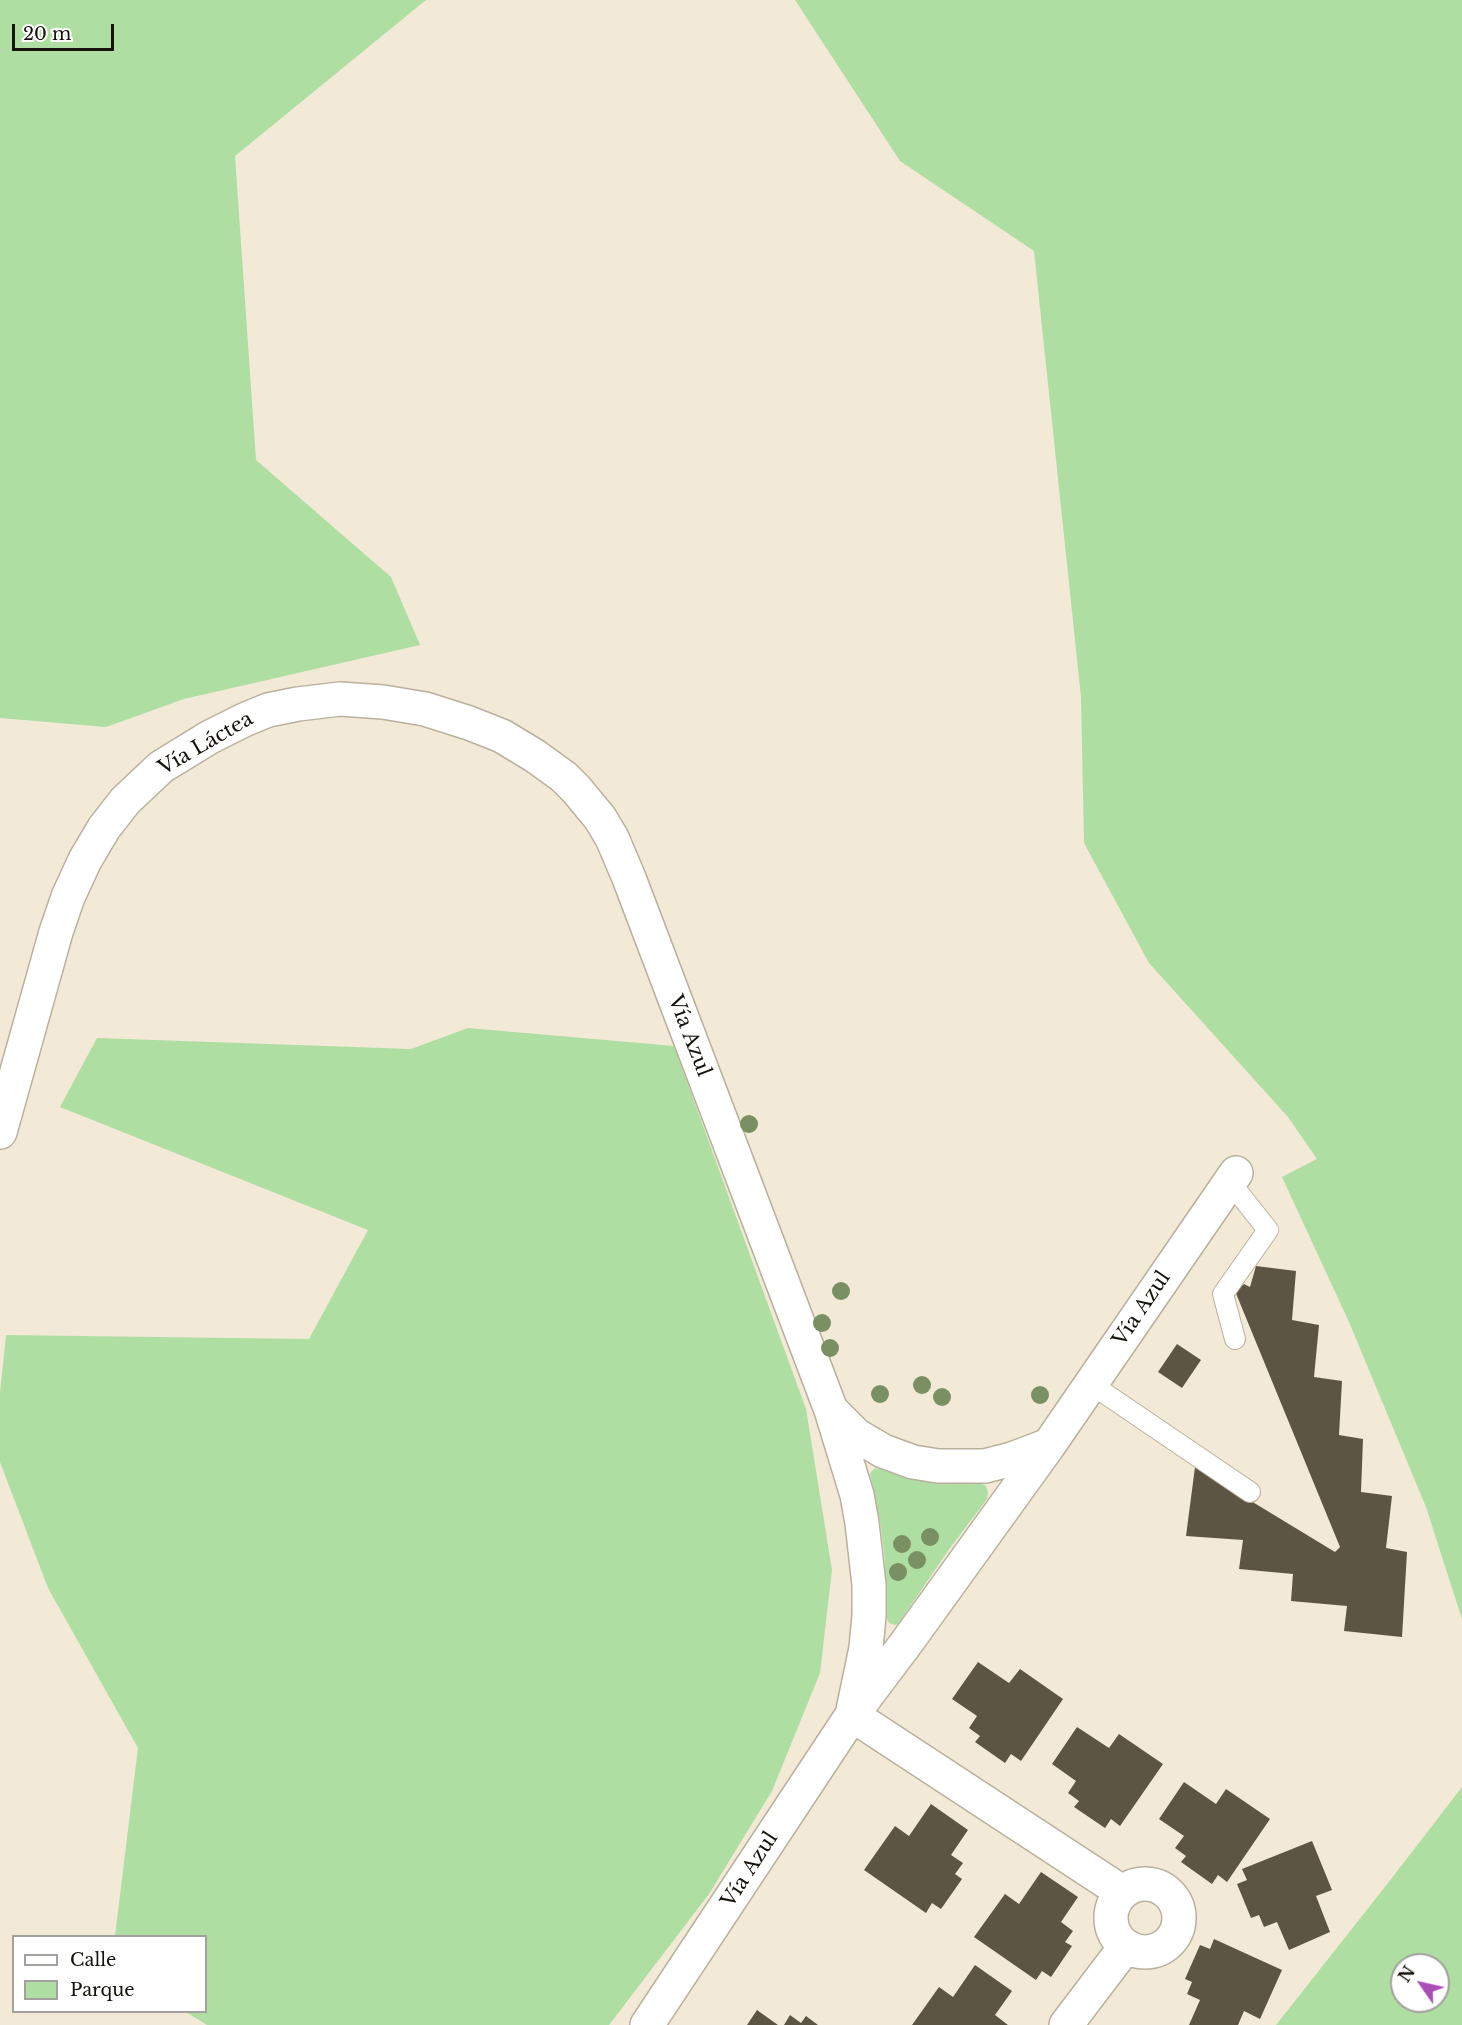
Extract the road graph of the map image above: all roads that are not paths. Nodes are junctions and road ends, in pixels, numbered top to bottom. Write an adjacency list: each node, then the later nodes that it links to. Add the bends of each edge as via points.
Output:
1 (469, 723): 2 (street, Vía Láctea, via 425,708 383,702 340,699 298,704 244,720 180,754 141,784 104,828 68,897); 6 (street, Vía Azul, via 502,736 564,777 587,801 612,838)
2 (0, 1132)
3 (1233, 1177): 4 (lane, via 1268,1230 1222,1294); 5 (street, Vía Azul)
4 (1235, 1339)
5 (1091, 1384): 7 (street, Vía Azul); 8 (lane)
6 (831, 1410): 7 (street, Vía Azul, via 869,1443 921,1463 985,1466); 9 (street, Vía Azul, via 856,1495 869,1585 866,1648)
7 (1049, 1445): 9 (street, Vía Azul)
8 (1250, 1492)
9 (852, 1715): 10 (street); 12 (street, Vía Azul)
10 (1122, 1892): 11 (street, via 1111,1914 1117,1937); 11 (street, via 1148,1883 1172,1896 1178,1908 1175,1935 1165,1945 1153,1951)
11 (1126, 1946): 13 (street)
12 (647, 2025)
13 (1066, 2025)

